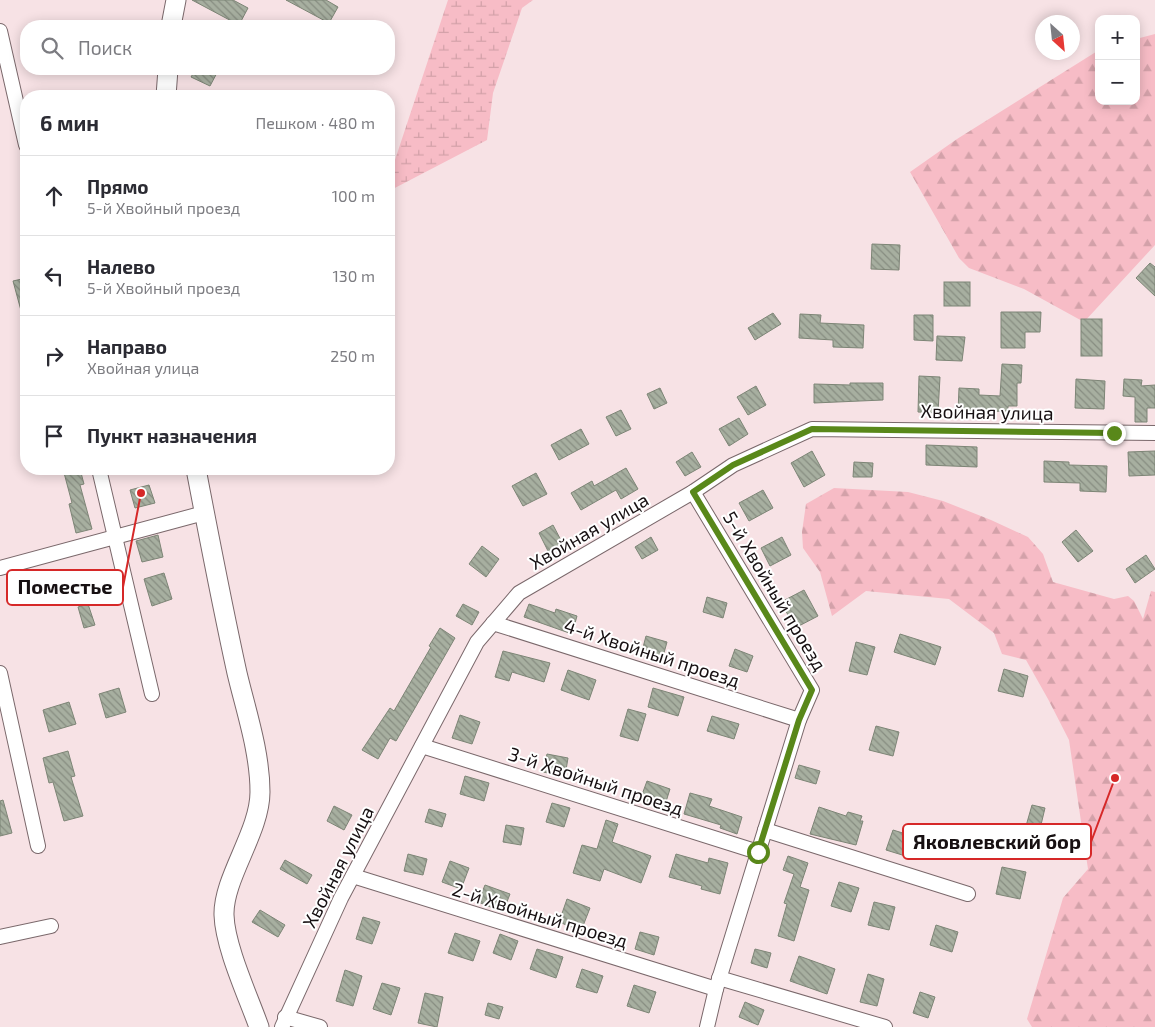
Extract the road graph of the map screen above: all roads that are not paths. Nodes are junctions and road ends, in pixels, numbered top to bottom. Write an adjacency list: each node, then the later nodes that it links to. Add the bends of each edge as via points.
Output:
1 (176, 0): 2 (street)
2 (172, 20)
3 (0, 31): 6 (street)
4 (168, 75): 5 (street)
5 (166, 90)
6 (20, 118)
7 (1155, 433): 10 (street, Хвойная улица, via 812,429 733,465)
8 (100, 475): 12 (street)
9 (197, 475): 11 (street)
10 (693, 492): 14 (street, Хвойная улица, via 519,593); 17 (street, 5-й Хвойный проезд, via 812,690)
11 (204, 513): 12 (street); 28 (street, via 257,765 260,793 224,915 230,944)
12 (114, 537): 13 (street); 16 (street)
13 (0, 568)
14 (494, 623): 17 (street, 4-й Хвойный проезд); 18 (street, Хвойная улица, via 477,642)
15 (0, 673): 20 (street)
16 (152, 694)
17 (799, 720): 19 (street, 5-й Хвойный проезд)
18 (422, 746): 21 (street, 3-й Хвойный проезд); 22 (street, Хвойная улица)
19 (765, 830): 21 (street, 5-й Хвойный проезд); 23 (street)
20 (38, 846)
21 (758, 852): 26 (street, 5-й Хвойный проезд)
22 (353, 876): 26 (street, 2-й Хвойный проезд); 27 (street, Хвойная улица)
23 (968, 894)
24 (51, 926): 25 (street)
25 (0, 937)
26 (718, 984): 30 (street, 5-й Хвойный проезд); 31 (street, 2-й Хвойный проезд)
27 (283, 1022): 29 (street)
28 (259, 1027)
29 (320, 1027)
30 (707, 1027)
31 (885, 1027)

